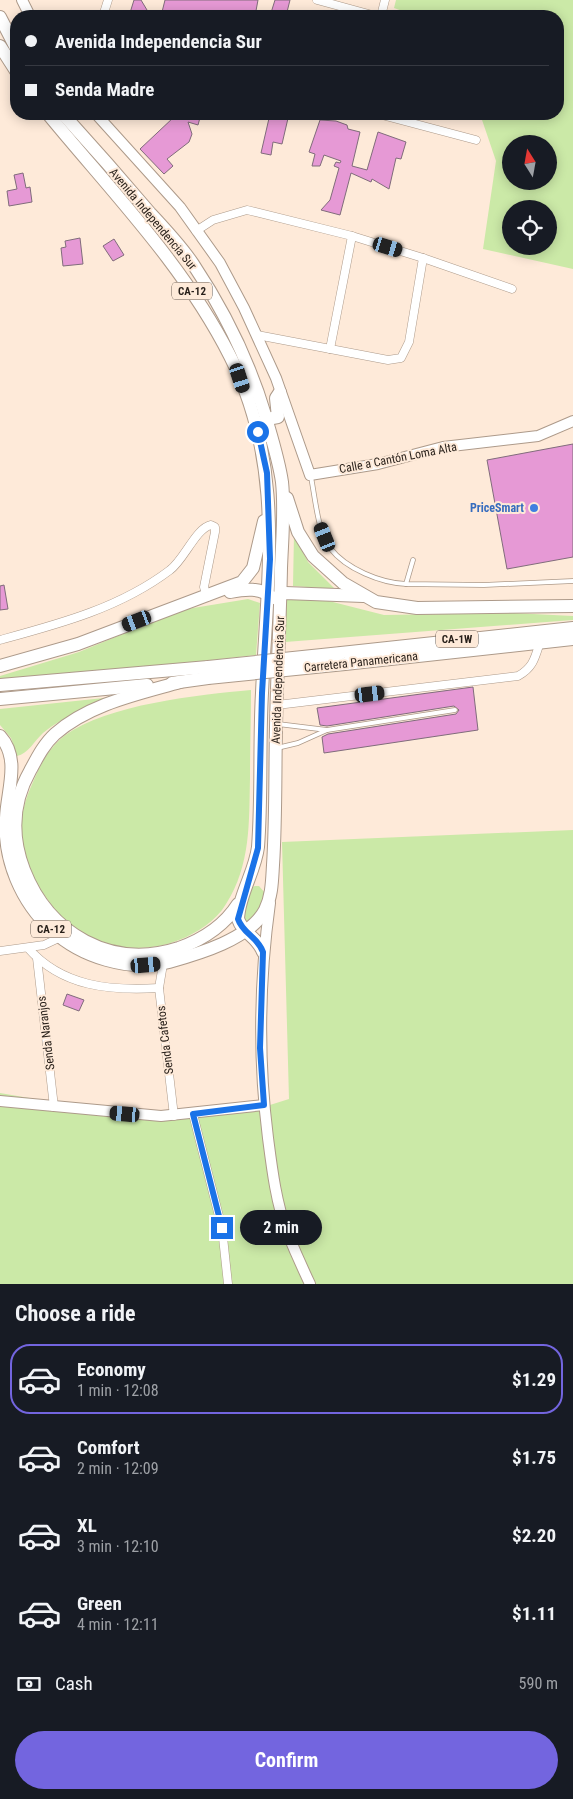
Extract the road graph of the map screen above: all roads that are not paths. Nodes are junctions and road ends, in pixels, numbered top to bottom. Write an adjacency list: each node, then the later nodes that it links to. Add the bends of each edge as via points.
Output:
1 (316, 0): 2 (street)
2 (354, 10)
3 (0, 17): 4 (highway)
4 (10, 36)
5 (0, 47): 6 (highway)
6 (10, 62)
7 (53, 120): 23 (highway, Avenida Independencia Sur / CA-12, via 170,259 226,348 258,432 267,473)
8 (68, 120): 19 (highway, Avenida Independencia Sur / CA-12, via 192,262 239,344)
9 (101, 120): 12 (street, via 180,207)
10 (401, 120): 11 (street)
11 (476, 140)
12 (196, 232): 13 (street, via 213,220 247,210); 16 (street, via 220,263)
13 (352, 236): 14 (street); 17 (street)
14 (424, 258): 15 (street); 17 (street, via 409,342 401,358 388,360)
15 (512, 289)
16 (257, 335): 17 (street); 18 (street)
17 (330, 349)
18 (280, 392): 19 (highway, via 276,398 278,416); 21 (street)
19 (267, 419): 22 (highway, Avenida Independencia Sur / CA-12)
20 (573, 421): 21 (street, Calle a Cantón Loma Alta, via 538,436 442,447 378,464)
21 (310, 475): 26 (lane, via 320,526 330,548 356,570 380,581)
22 (282, 482): 27 (highway, via 293,520 305,545 333,574); 29 (highway, Avenida Independencia Sur / CA-12)
23 (268, 504): 28 (highway, via 248,577); 29 (highway, CA-12)
24 (413, 560): 26 (lane)
25 (573, 581): 26 (lane)
26 (406, 584)
27 (363, 596): 29 (highway, via 296,593); 31 (highway, via 376,602 417,608)
28 (207, 597): 30 (highway); 34 (street, via 204,587 215,532 215,527 211,526 203,529 171,570 108,607)
29 (274, 601): 30 (highway, via 253,590 242,590); 42 (highway, Avenida Independencia Sur / CA-12); 48 (highway, CA-12, via 262,693 258,848)
30 (182, 605): 37 (highway, via 78,644)
31 (573, 606)
32 (573, 628): 36 (highway, Carretera Panamericana / CA-1W)
33 (573, 639): 35 (highway, Carretera Panamericana / CA-1W)
34 (0, 640)
35 (540, 642): 36 (highway, Carretera Panamericana / CA-1W); 42 (street, via 534,662 528,671 518,676)
36 (343, 658): 38 (highway, Carretera Panamericana / CA-1W, bridge)
37 (0, 666)
38 (208, 672): 39 (highway, Carretera Panamericana / CA-1W); 40 (highway, Carretera Panamericana / CA-1W)
39 (180, 682): 41 (highway, Carretera Panamericana / CA-1W); 50 (highway, CA-12, via 108,704 73,720 54,735 22,786 15,814 17,850 29,884 52,917 73,935 108,950 149,954 195,942 224,922)
40 (0, 685)
41 (0, 699)
42 (277, 705): 44 (highway, Avenida Independencia Sur / CA-12)
43 (455, 710): 45 (lane)
44 (276, 724): 45 (lane); 47 (highway, Avenida Independencia Sur / CA-12)
45 (327, 730): 47 (lane, via 298,743)
46 (0, 736): 52 (highway, CA-12, via 11,756 5,819 13,872 41,919)
47 (276, 748): 49 (highway, Avenida Independencia Sur / CA-12)
48 (248, 882): 49 (highway, via 260,880); 50 (highway, CA-12)
49 (271, 891): 51 (highway, CA-12, via 263,914); 57 (street, Avenida Independencia Sur)
50 (243, 897): 51 (highway, via 238,919)
51 (246, 931): 53 (highway, CA-12); 54 (highway)
52 (61, 937): 55 (street); 59 (highway, CA-12, via 73,946 106,960)
53 (231, 939): 54 (highway); 59 (highway, CA-12)
54 (257, 940): 57 (highway)
55 (28, 948): 56 (street); 58 (street)
56 (0, 951)
57 (263, 952): 62 (street, Avenida Independencia Sur, via 260,1052)
58 (37, 958): 60 (street, via 58,974 88,984); 63 (street, Senda Naranjos)
59 (164, 964): 60 (street, Senda Cafetos)
60 (159, 988): 65 (street, Senda Cafetos)
61 (0, 1101): 63 (street)
62 (264, 1105): 64 (street); 67 (street, Avenida Independencia Sur, via 275,1187 287,1231)
63 (54, 1107): 65 (street)
64 (193, 1114): 65 (street); 66 (street, via 222,1228)
65 (174, 1116)
66 (228, 1284)
67 (310, 1284)

